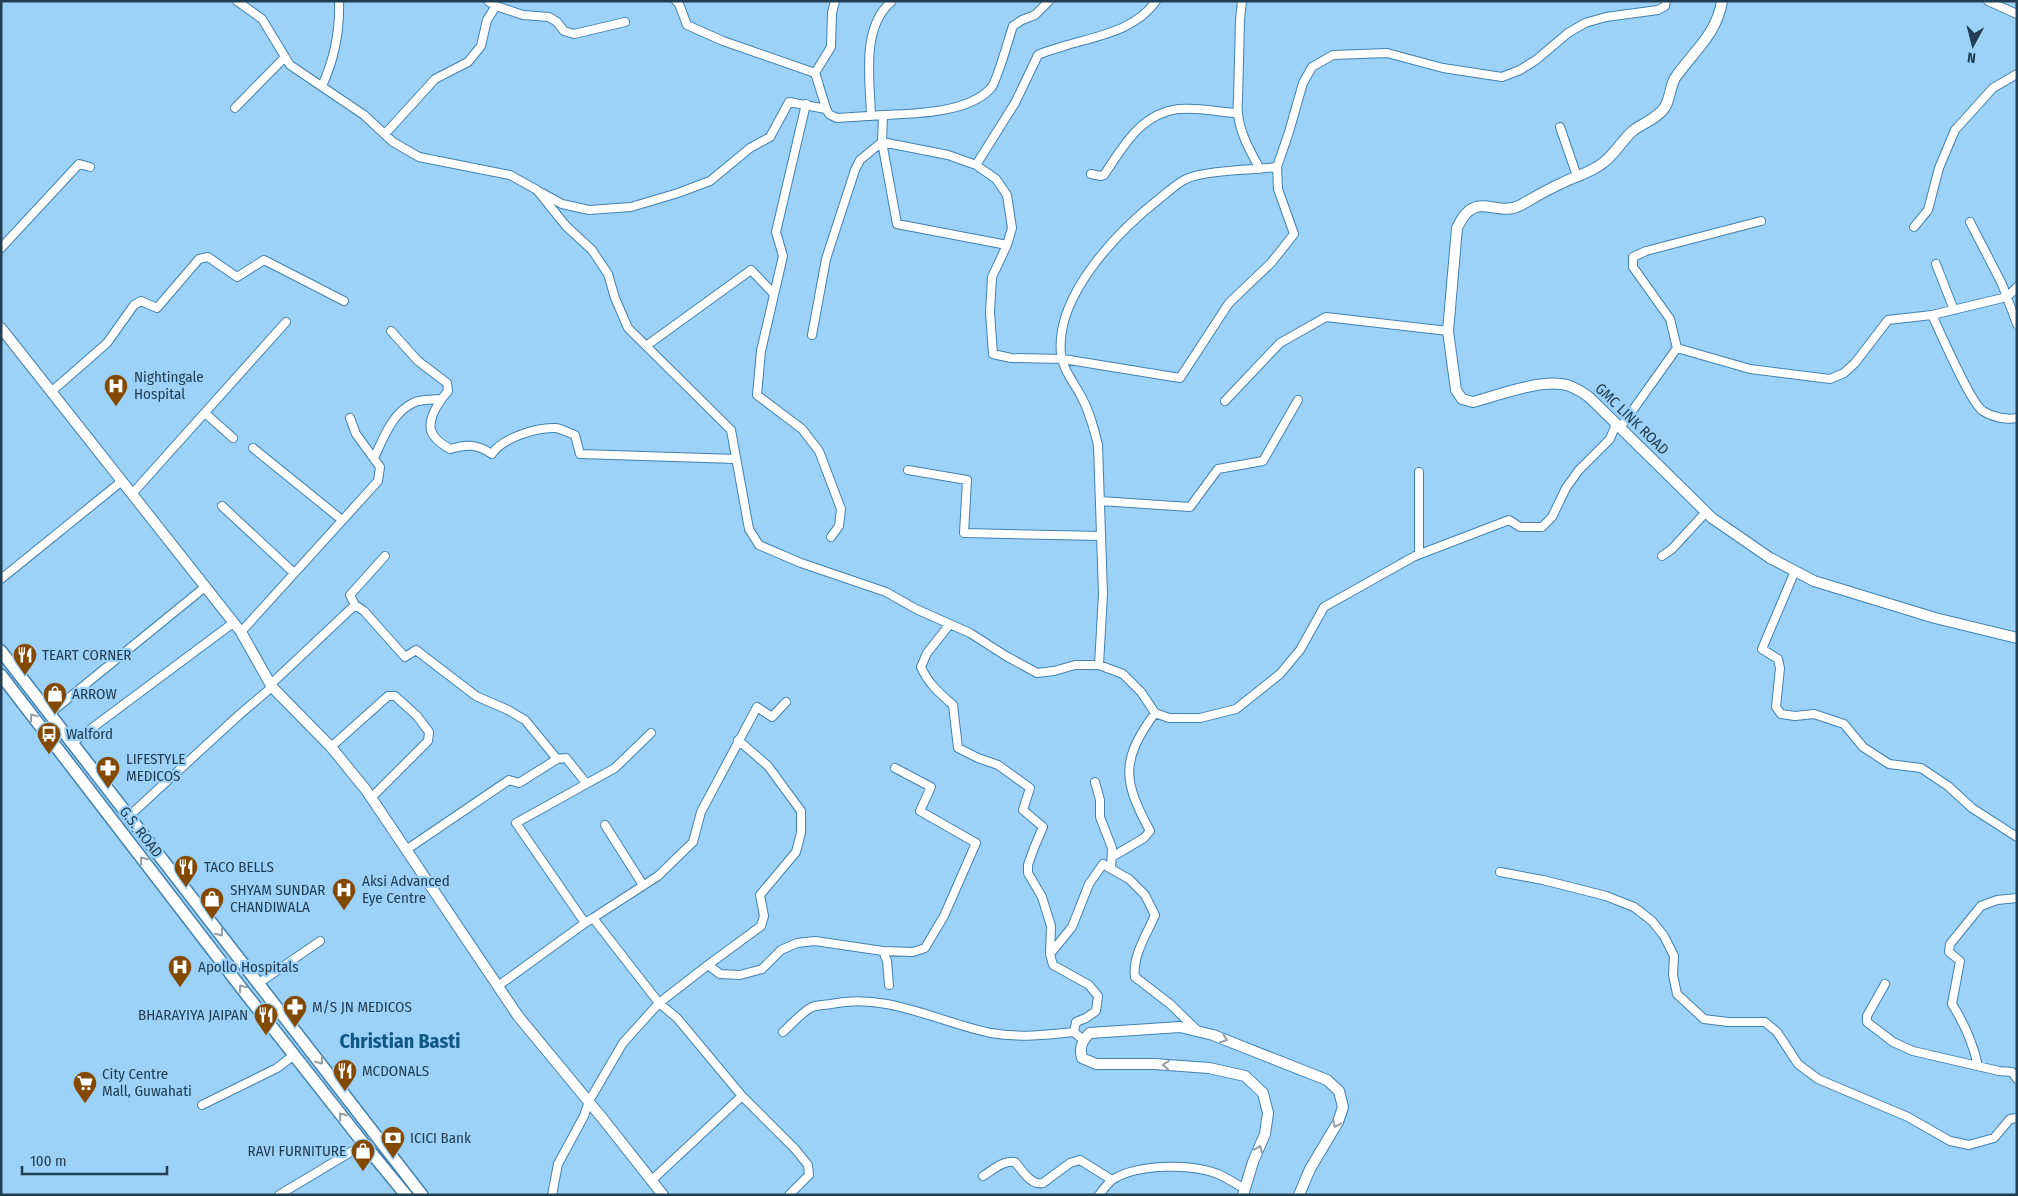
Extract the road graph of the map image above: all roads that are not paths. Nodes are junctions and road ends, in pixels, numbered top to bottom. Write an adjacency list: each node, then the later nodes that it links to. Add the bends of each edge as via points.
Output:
1 (237, 1): 16 (street, via 262,19)
2 (340, 1): 19 (street, via 336,42)
3 (488, 1): 13 (street)
4 (676, 1): 17 (street, via 687,25)
5 (835, 1): 17 (street, via 830,47)
6 (1049, 1): 24 (street, via 1035,15 1013,26 992,88 972,102 908,114)
7 (1156, 1): 29 (street, via 1138,21 1038,55 1015,103)
8 (1242, 1): 23 (street)
9 (1666, 1): 31 (street, via 1665,6 1658,10 1585,23 1536,60 1502,76 1443,68 1387,53 1333,55 1312,67 1303,83)
10 (1722, 1): 34 (street, GMC LINK ROAD, via 1713,30 1674,80 1666,106 1634,130 1601,165)
11 (1988, 1): 14 (street)
12 (891, 2): 25 (street, via 883,8 874,26 870,49)
13 (496, 6): 15 (street, via 523,15 549,17 564,31 574,34); 27 (street, via 487,20 480,46 468,62 435,79)
14 (2017, 14)
15 (625, 22)
16 (285, 57): 19 (street); 21 (street)
17 (815, 73): 22 (street)
18 (2017, 74): 38 (street, via 1993,88 1955,130 1939,168 1928,210)
19 (322, 86): 27 (street)
20 (806, 104): 22 (street); 35 (street, via 789,102 770,137 750,148 710,182 678,193 631,208 589,210 562,204); 43 (street, via 776,232 783,256)
21 (235, 108)
22 (826, 109): 25 (street, via 837,118)
23 (1236, 113): 32 (street); 33 (street, via 1180,109 1157,115 1141,125 1104,175)
24 (883, 115): 25 (street); 28 (street)
25 (871, 116)
26 (1560, 127): 34 (street)
27 (385, 134): 35 (street, via 419,157 510,175)
28 (882, 142): 29 (street); 39 (street, via 897,224); 53 (street, via 860,160 855,170 826,259)
29 (976, 165): 39 (street, via 996,179 1007,194 1012,228)
30 (90, 167): 40 (street, via 79,164)
31 (1277, 167): 32 (street); 56 (street, via 1278,189 1294,234 1272,263 1229,304 1180,378)
32 (1260, 169): 56 (street, via 1187,178 1148,207 1091,266 1066,314 1061,334)
33 (1092, 174)
34 (1577, 176): 52 (street, GMC LINK ROAD, via 1519,206 1487,205 1472,208 1463,216 1457,228)
35 (537, 190): 54 (street, via 566,226 592,250 608,274 628,328)
36 (1760, 221): 55 (street, via 1633,257 1633,267 1670,319)
37 (1970, 222): 44 (street)
38 (1914, 227)
39 (1007, 245): 56 (street, via 992,278 993,354 1011,358)
40 (1, 248)
41 (1936, 264): 46 (street)
42 (2017, 287): 44 (street)
43 (774, 294): 54 (street, via 751,270); 78 (street, via 761,351 757,395 802,429 819,451 841,508 839,526)
44 (2006, 297): 46 (street); 49 (street)
45 (344, 300): 57 (street, via 264,260 237,277 208,257 200,259 157,308 141,300 134,305 107,343)
46 (1954, 310): 47 (street)
47 (1932, 315): 55 (street, via 1888,320 1855,363 1830,379 1750,369); 63 (street, via 1981,410 1993,416)
48 (286, 322): 61 (street)
49 (2017, 324)
50 (1, 328): 57 (street)
51 (390, 331): 58 (street, via 418,361 447,383 448,391)
52 (1448, 331): 60 (street, via 1326,318 1280,343); 64 (street, GMC LINK ROAD, via 1456,390 1462,399 1472,402 1540,385 1561,384 1575,387 1590,398)
53 (812, 336)
54 (646, 346): 68 (street, via 730,430)
55 (1677, 348): 64 (street)
56 (1063, 359): 73 (street, via 1094,427 1098,445)
57 (51, 392): 71 (street)
58 (441, 399): 67 (street, via 414,402 406,407 388,428); 68 (street, via 432,418 431,430 439,442 450,449 479,446 492,454 496,447 527,431 557,428 575,435 580,454)
59 (1298, 400): 73 (street, via 1263,460 1218,469 1190,507)
60 (1225, 401)
61 (205, 413): 65 (street); 72 (street)
62 (350, 418): 67 (street, via 356,434)
63 (2017, 418)
64 (1618, 426): 75 (street, GMC LINK ROAD); 79 (street, via 1610,440 1579,470 1552,517 1542,527 1520,526 1510,520)
65 (233, 438)
66 (253, 448): 76 (street)
67 (374, 458): 76 (street, via 380,466 378,481)
68 (736, 459): 88 (street, via 749,529 759,545 886,592)
69 (908, 470): 77 (street, via 967,480 964,532)
70 (1419, 472): 79 (street)
71 (122, 481): 72 (street); 84 (street)
72 (132, 494): 85 (street)
73 (1100, 501): 77 (street)
74 (222, 506): 83 (street)
75 (1706, 512): 81 (street); 82 (street, GMC LINK ROAD, via 1770,558)
76 (342, 520): 83 (street)
77 (1101, 536): 92 (street)
78 (831, 537)
79 (1419, 554): 96 (street, via 1324,606 1300,650 1280,674 1236,708 1200,718 1170,718)
80 (385, 556): 86 (street, via 350,596)
81 (1662, 556)
82 (1796, 571): 90 (street, GMC LINK ROAD, via 1814,580 1935,618); 109 (street, via 1762,649 1778,659 1776,707 1781,714 1814,714 1844,724 1863,747 1889,764 1921,768 1972,808)
83 (294, 573): 89 (street)
84 (1, 579)
85 (205, 587): 87 (street); 97 (street)
86 (355, 605): 94 (street); 102 (street, via 405,657 416,650 476,696 525,720)
87 (233, 623): 89 (street); 100 (street)
88 (950, 624): 92 (street, via 1038,673); 119 (street, via 927,653 921,667 935,689 953,705 958,748 998,764 1030,788 1022,810 1043,828 1028,865 1028,873 1042,897 1051,926)
89 (241, 632): 94 (street)
90 (2017, 638)
91 (1, 651): 97 (main road, G.S. ROAD)
92 (1100, 664): 96 (street, via 1123,674 1141,692)
93 (1, 675): 130 (main road, G.S. ROAD, one-way to 93)
94 (272, 686): 101 (street); 107 (street)
95 (786, 702): 99 (street, via 772,717 757,707)
96 (1154, 713): 111 (street, via 1133,750 1128,770 1132,795 1150,831)
97 (49, 714): 100 (main road, G.S. ROAD)
98 (651, 733): 105 (street, via 615,768)
99 (738, 740): 114 (street, via 701,812 694,842 658,876); 120 (street, via 768,766 801,811 801,833 796,852 760,895 764,916 761,926)
100 (72, 743): 107 (main road, G.S. ROAD)
101 (331, 747): 106 (street); 106 (street, via 388,696 395,696 417,716 429,732 428,741)
102 (557, 759): 105 (street, via 566,758); 110 (street, via 519,783 509,780)
103 (895, 768): 118 (street, via 931,787 920,811 976,843 944,916 925,948 913,952)
104 (1095, 782): 111 (street, via 1100,817 1112,848)
105 (586, 783): 116 (street, via 516,824)
106 (371, 798): 110 (street)
107 (128, 817): 121 (main road, G.S. ROAD, one-way to 121)
108 (605, 825): 114 (street)
109 (2017, 837)
110 (406, 850): 124 (street)
111 (1112, 857): 112 (street)
112 (1111, 869): 119 (street, via 1103,864 1089,884 1072,927); 126 (street, via 1129,879 1145,895 1155,916 1140,950 1135,977)
113 (1500, 872): 136 (street, via 1606,896 1634,907 1664,936 1674,956 1677,994 1704,1019 1765,1022 1777,1032 1798,1064 1818,1079 1908,1117 1950,1142 1969,1145 1994,1138 2010,1119)
114 (643, 885): 116 (street)
115 (2017, 898): 131 (street, via 1980,906 1950,944 1949,952 1960,961 1952,1004 1963,1021)
116 (589, 921): 124 (street); 125 (street)
117 (320, 940): 121 (street)
118 (883, 951): 120 (street, via 815,941 797,943 781,950 762,969 740,975 720,974); 123 (street)
119 (1050, 954): 128 (street, via 1053,965 1089,985 1098,996 1096,1011 1076,1022)
120 (708, 965): 125 (street)
121 (259, 983): 144 (main road, G.S. ROAD, one-way to 144)
122 (1885, 984): 131 (street, via 1867,1016 1867,1022 1894,1042 1913,1051)
123 (889, 985)
124 (498, 986): 134 (street, via 518,1016)
125 (659, 1003): 133 (street, via 677,1018); 134 (street, via 624,1043)
126 (1198, 1031): 129 (street, via 1180,1027 1119,1030 1090,1033); 149 (street, one-way to 149, via 1327,1080 1340,1090 1343,1107 1338,1122 1310,1169)
127 (783, 1032): 128 (street, via 812,1008 858,1000 897,1005 992,1033 1021,1036)
128 (1074, 1032): 129 (street)
129 (1083, 1040): 141 (street, one-way to 129, via 1265,1134 1268,1113 1263,1093 1245,1076 1209,1068 1096,1064 1082,1058)
130 (294, 1055): 135 (street, via 277,1068); 137 (main road, G.S. ROAD, one-way to 130)
131 (1978, 1066): 132 (street, via 2012,1072)
132 (2017, 1079)
133 (742, 1096): 139 (street); 147 (street, via 808,1165 809,1175)
134 (589, 1101): 139 (street); 145 (street, via 558,1164)
135 (202, 1105)
136 (2017, 1118)
137 (364, 1144): 142 (street); 143 (main road, G.S. ROAD)
138 (984, 1176): 140 (street, via 1011,1161 1038,1184 1080,1160)
139 (652, 1180): 146 (street)
140 (1112, 1180): 141 (street, via 1155,1168 1180,1166 1218,1174); 148 (street)
141 (1244, 1192)
142 (279, 1195)
143 (406, 1195)
144 (422, 1195)
145 (552, 1195)
146 (663, 1195)
147 (789, 1195)
148 (1099, 1195)
149 (1299, 1195)

